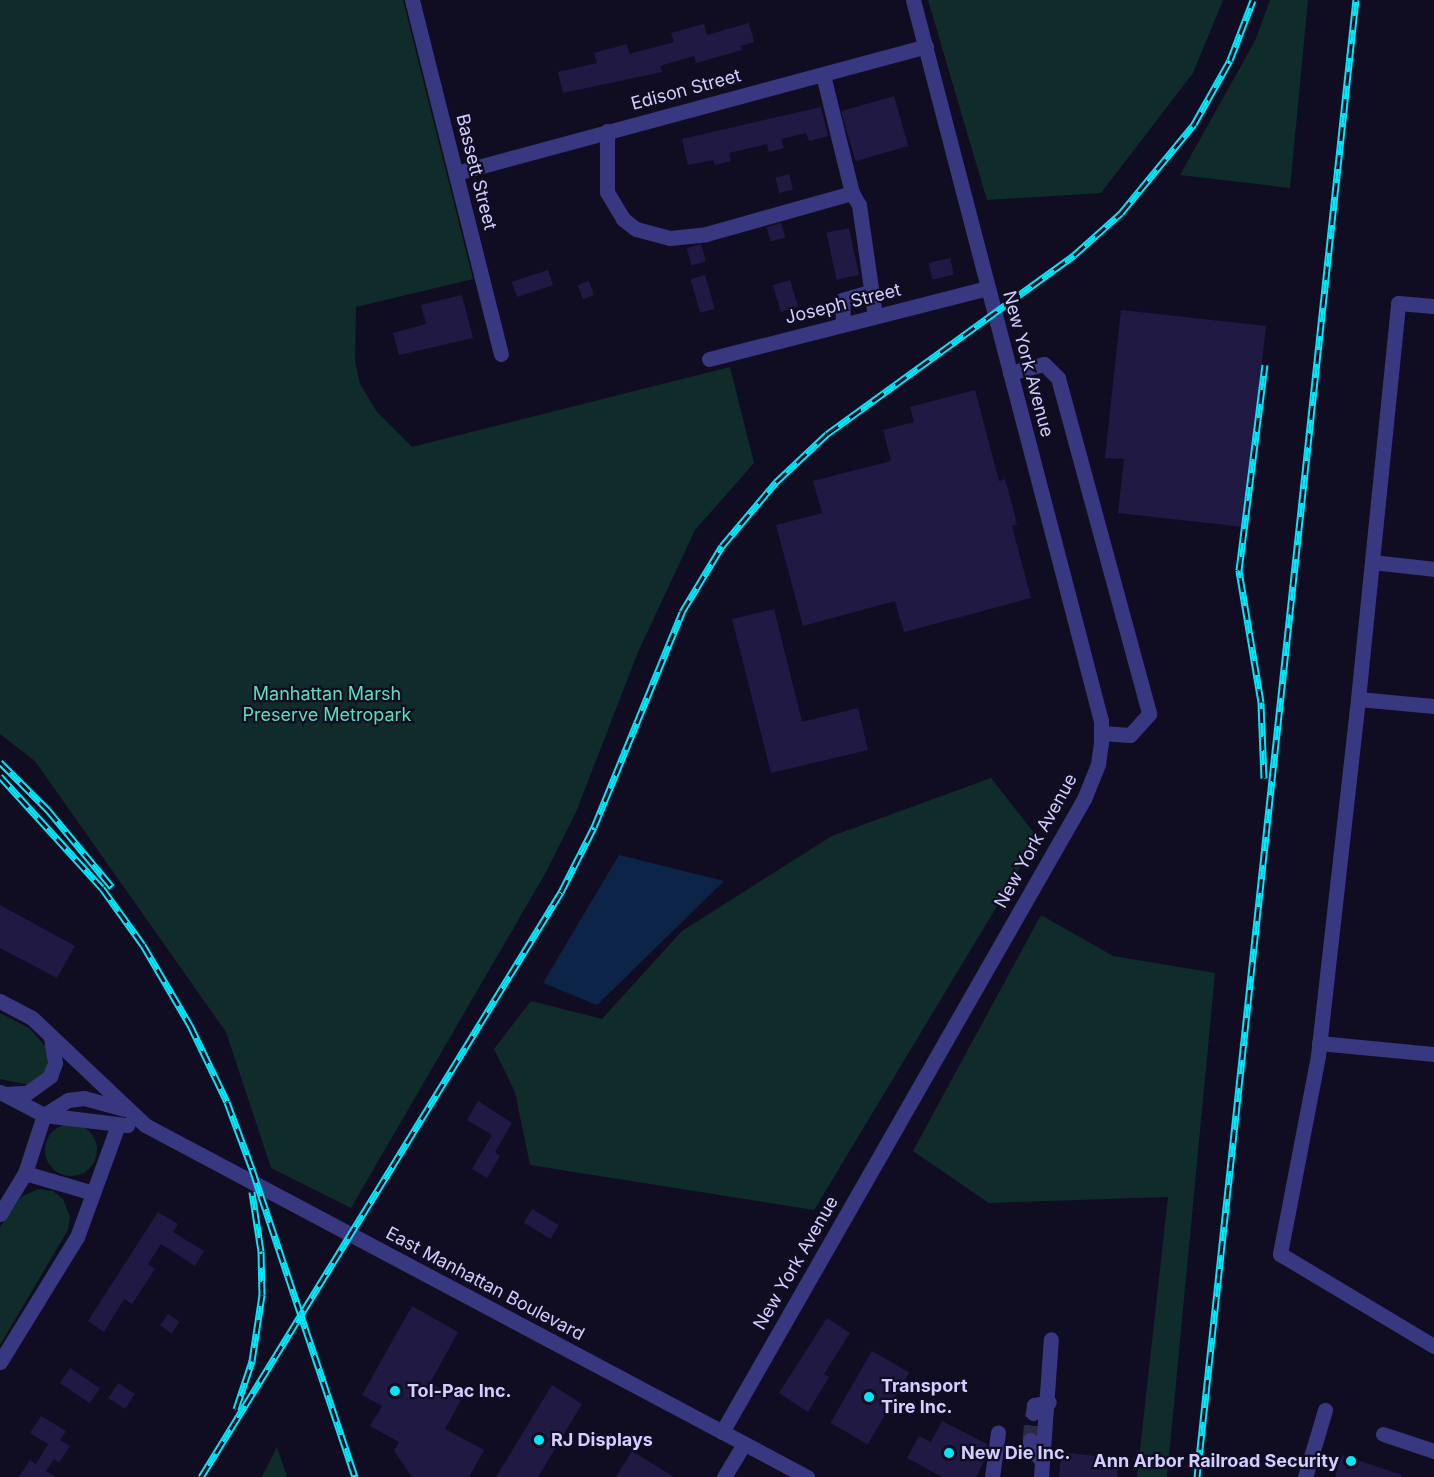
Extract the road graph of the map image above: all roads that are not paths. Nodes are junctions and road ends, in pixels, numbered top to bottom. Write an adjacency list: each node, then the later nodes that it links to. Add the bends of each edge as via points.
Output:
1 (412, 0): 6 (street, Bassett Street)
2 (914, 0): 3 (street, New York Avenue)
3 (926, 46): 4 (street, Edison Street); 8 (street, New York Avenue)
4 (823, 75): 5 (street, Edison Street); 7 (street)
5 (607, 131): 6 (street, Edison Street); 7 (street, via 607,192 613,207 636,229 654,235 670,238 706,234)
6 (456, 173): 13 (street, Bassett Street)
7 (852, 193): 9 (street, via 860,205)
8 (987, 288): 11 (street, Joseph Street); 15 (street, New York Avenue)
9 (870, 292): 11 (street); 12 (street, via 842,300)
10 (1434, 306): 16 (street, via 1398,303)
11 (875, 316): 12 (street, Joseph Street)
12 (843, 324): 14 (street, Joseph Street)
13 (501, 354)
14 (709, 359)
15 (1010, 373): 20 (street, New York Avenue); 20 (street, via 1044,364 1058,378 1149,714 1130,735)
16 (1372, 562): 17 (street); 18 (street)
17 (1434, 569)
18 (1358, 699): 19 (street); 23 (street)
19 (1434, 706)
20 (1101, 733): 39 (street, New York Avenue, via 1098,764 1084,799)
21 (0, 1001): 22 (street, East Manhattan Boulevard, via 32,1018)
22 (51, 1037): 25 (street, via 56,1056 50,1076 27,1093); 26 (street, East Manhattan Boulevard)
23 (1319, 1043): 24 (street); 34 (street, via 1280,1254)
24 (1434, 1054)
25 (2, 1093): 27 (street, East Manhattan Boulevard)
26 (131, 1111): 27 (street, via 84,1098 68,1100); 29 (street, East Manhattan Boulevard)
27 (44, 1115): 28 (street, East Manhattan Boulevard); 30 (street)
28 (118, 1125): 29 (street, East Manhattan Boulevard); 31 (street)
29 (145, 1125): 39 (street, East Manhattan Boulevard)
30 (26, 1173): 31 (street); 32 (street)
31 (93, 1193): 35 (street, via 77,1237)
32 (0, 1214)
33 (1051, 1339): 36 (street)
34 (1434, 1347)
35 (0, 1362)
36 (1049, 1402): 38 (street, via 1034,1405); 45 (street)
37 (1325, 1410): 50 (street)
38 (1033, 1413)
39 (722, 1432): 43 (street, East Manhattan Boulevard)
40 (998, 1432): 48 (street)
41 (1383, 1434): 44 (street)
42 (1030, 1440): 45 (street, via 1030,1447)
43 (744, 1444): 46 (street); 47 (street, East Manhattan Boulevard)
44 (1434, 1450)
45 (1042, 1461): 49 (street)
46 (724, 1477)
47 (807, 1477)
48 (992, 1477)
49 (1041, 1477)
50 (1305, 1477)

